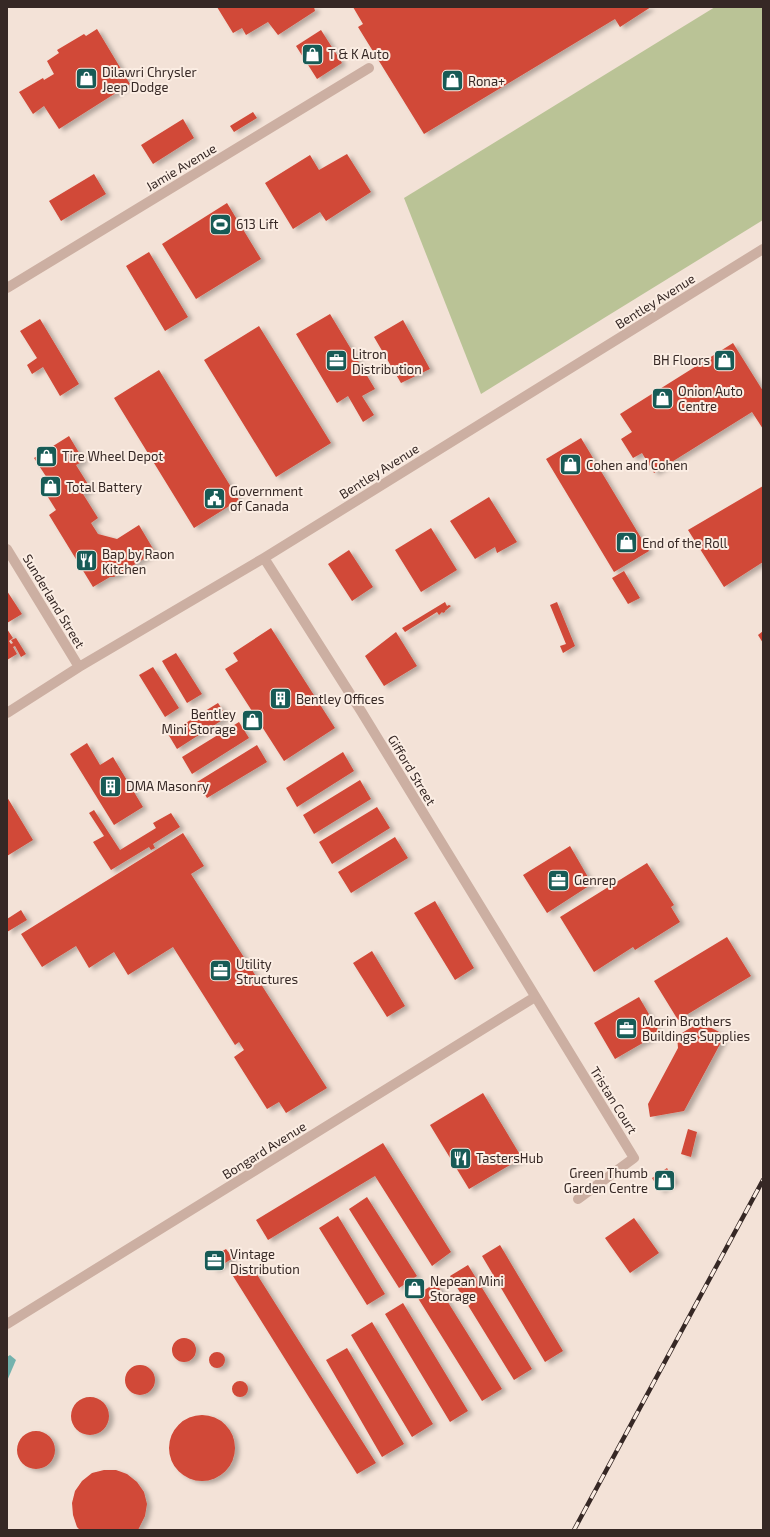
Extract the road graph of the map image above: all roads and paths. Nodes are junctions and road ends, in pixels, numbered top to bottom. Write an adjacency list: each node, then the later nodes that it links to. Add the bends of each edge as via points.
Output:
1 (369, 68): 3 (street, Jamie Avenue)
2 (763, 249): 5 (street, Bentley Avenue)
3 (7, 288)
4 (7, 549): 6 (street, Sunderland Street)
5 (264, 558): 6 (street, Bentley Avenue); 8 (street, Gifford Street, via 361,711)
6 (79, 667): 7 (street, Bentley Avenue)
7 (7, 713)
8 (535, 997): 9 (street, Tristan Court, via 634,1158); 10 (street, Bongard Avenue)
9 (578, 1199)
10 (7, 1324)

